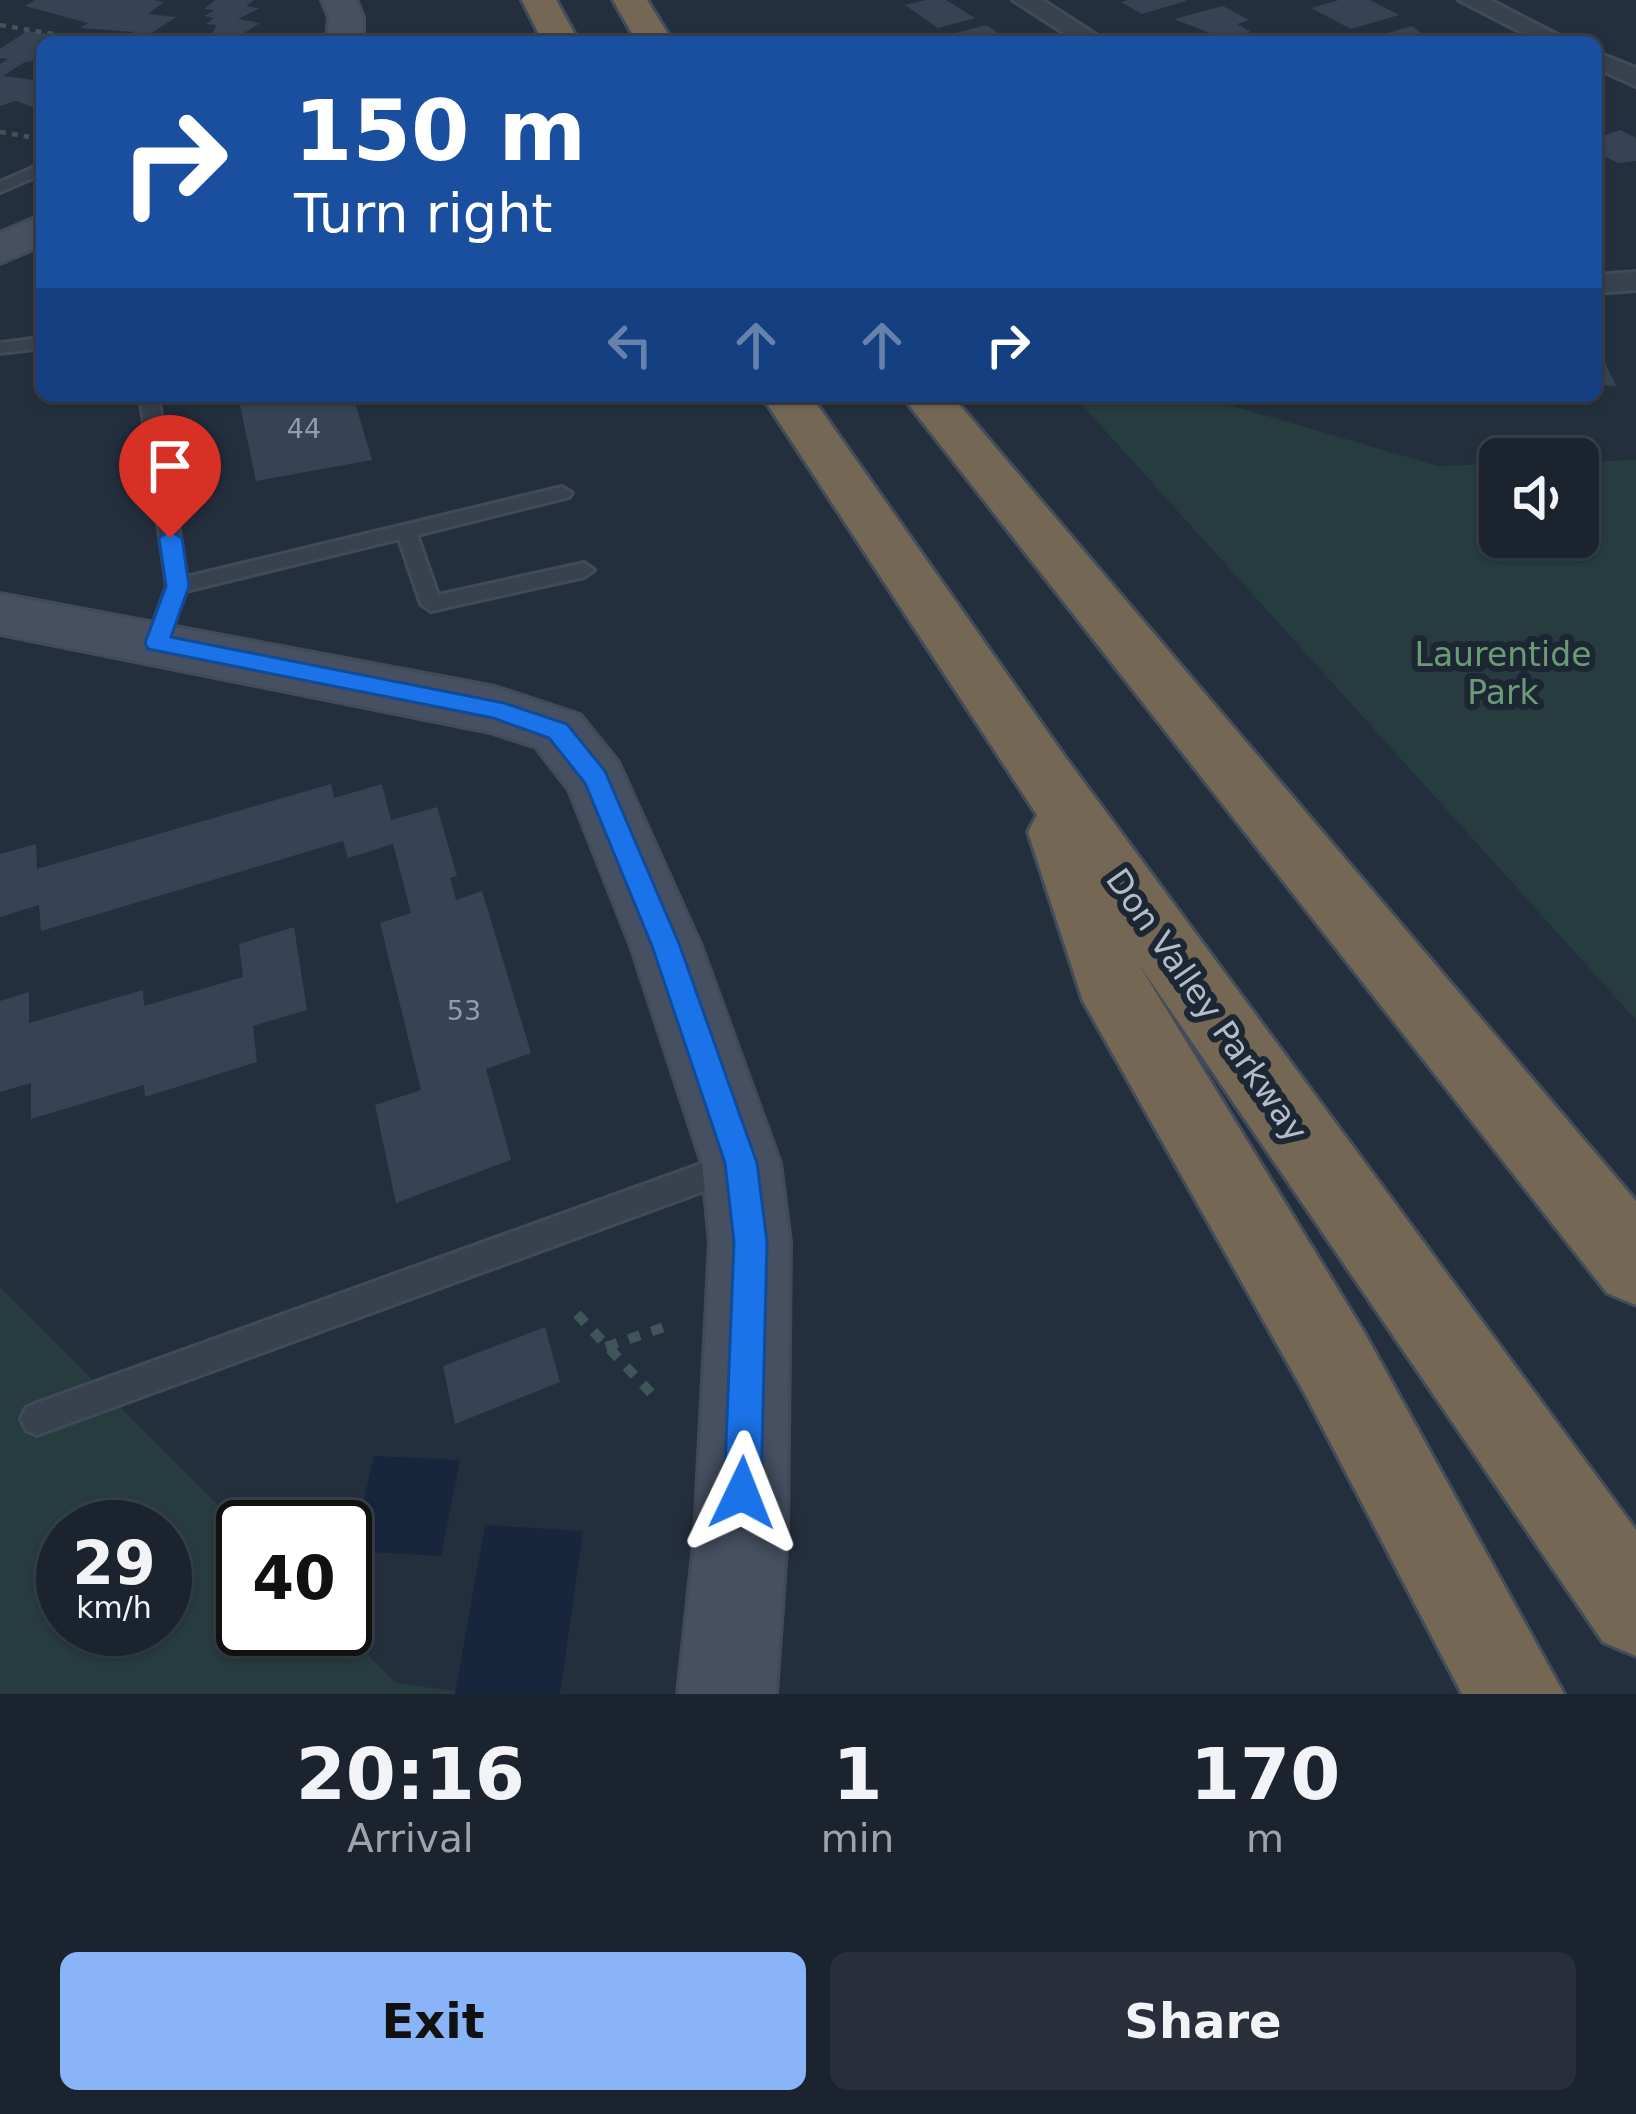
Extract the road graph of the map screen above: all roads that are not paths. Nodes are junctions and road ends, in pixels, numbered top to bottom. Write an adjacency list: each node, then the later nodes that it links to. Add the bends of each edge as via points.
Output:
1 (338, 0): 6 (street)
2 (538, 0): 7 (highway)
3 (630, 0): 8 (highway)
4 (1025, 0): 9 (street)
5 (1471, 0): 10 (street)
6 (345, 36)
7 (558, 36)
8 (651, 36)
9 (1085, 36)
10 (1546, 36)
11 (1602, 62): 12 (street)
12 (1636, 78)
13 (36, 171): 14 (lane)
14 (0, 188)
15 (1636, 281): 16 (street)
16 (1602, 284)
17 (36, 345): 18 (lane)
18 (0, 348)
19 (149, 402): 26 (lane)
20 (790, 402): 27 (highway, Don Valley Parkway)
21 (931, 402): 28 (highway)
22 (562, 493): 23 (lane)
23 (405, 529): 24 (lane, via 431,604); 26 (lane)
24 (584, 570)
25 (0, 614): 26 (street)
26 (167, 614): 29 (street, via 558,731 596,778 666,946)
27 (1041, 771): 33 (highway, Don Valley Parkway); 35 (highway, via 1108,979 1334,1362)
28 (1448, 1034): 30 (highway); 31 (highway)
29 (741, 1163): 32 (lane); 34 (street, via 750,1264)
30 (1636, 1206)
31 (1636, 1264)
32 (37, 1419)
33 (1636, 1609)
34 (727, 1694)
35 (1515, 1694)

